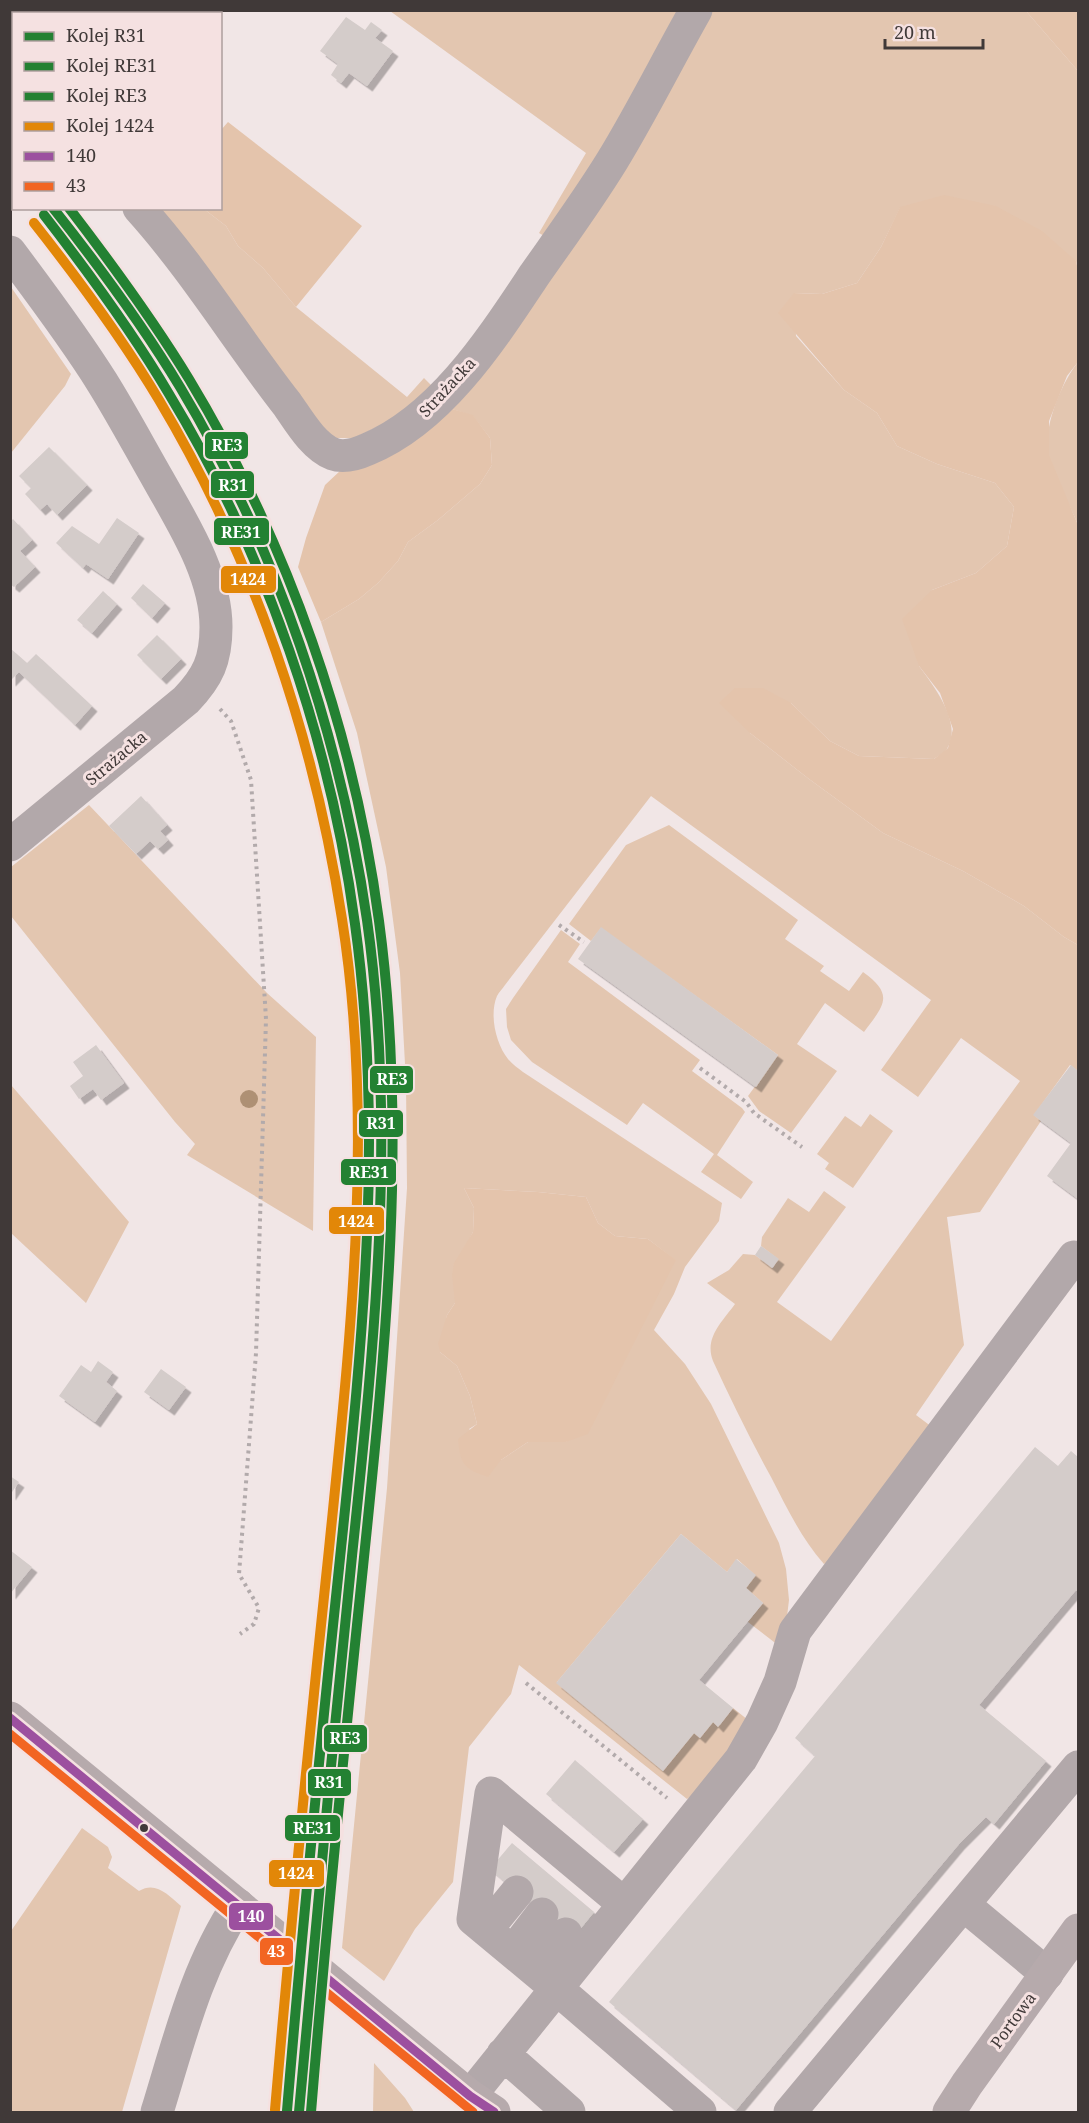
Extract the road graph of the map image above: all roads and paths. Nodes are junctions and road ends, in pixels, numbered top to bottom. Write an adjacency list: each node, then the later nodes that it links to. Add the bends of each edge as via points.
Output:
1 (696, 10): 2 (street, Strażacka, via 611,163 492,337 424,414 401,432 357,454 333,454 318,445)
2 (141, 210)
3 (10, 252): 4 (street, Strażacka, via 102,383 190,536 202,564 216,625 213,660)
4 (201, 685): 5 (street, Strażacka); 11 (path, via 231,721 250,780 266,1019 256,1353 239,1574 259,1608 254,1623)
5 (10, 845)
6 (559, 925): 7 (path)
7 (584, 942)
8 (699, 1068): 9 (path, via 746,1102 753,1113)
9 (802, 1146)
10 (1074, 1257): 15 (street, via 795,1631 780,1682 762,1722 741,1759)
11 (240, 1634)
12 (525, 1683): 15 (path)
13 (10, 1718): 18 (main road)
14 (1078, 1767): 19 (street)
15 (693, 1819): 17 (street)
16 (517, 1892): 21 (street)
17 (624, 1904): 21 (street, via 491,1793 473,1919); 23 (street)
18 (238, 1905): 26 (main road); 27 (street, via 222,1928 193,1994)
19 (964, 1905): 24 (street); 30 (street)
20 (554, 1924): 23 (street)
21 (486, 1930): 23 (street)
22 (1078, 1930): 24 (main road, Portowa)
23 (535, 1970): 25 (street); 29 (street)
24 (1047, 1974): 31 (main road, Portowa)
25 (503, 2054): 26 (street); 28 (street)
26 (482, 2107)
27 (157, 2112)
28 (569, 2112)
29 (700, 2112)
30 (790, 2112)
31 (949, 2112)

